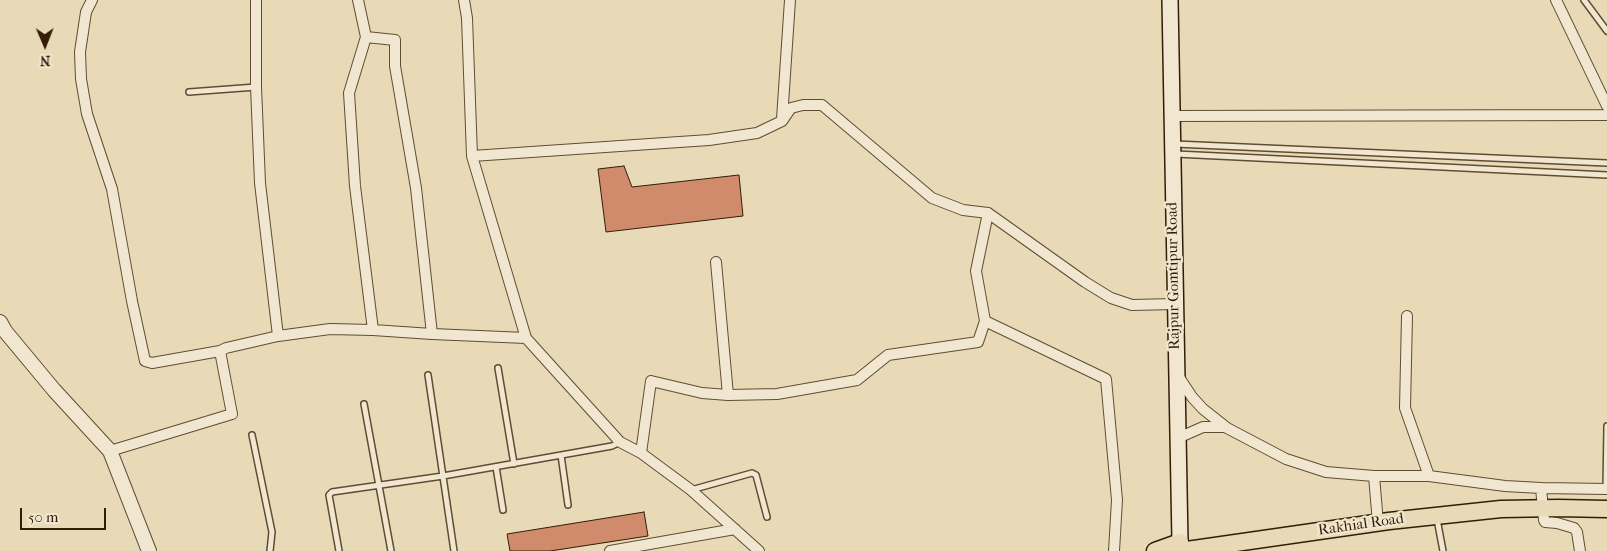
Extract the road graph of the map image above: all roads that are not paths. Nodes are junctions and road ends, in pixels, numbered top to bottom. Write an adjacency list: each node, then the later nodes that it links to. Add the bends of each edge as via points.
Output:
1 (92, 0): 37 (street, via 86,12 80,52 81,79 87,114 112,189 145,361 152,363)
2 (256, 0): 11 (street)
3 (358, 0): 10 (street)
4 (464, 0): 21 (street)
5 (790, 0): 16 (street)
6 (1170, 0): 15 (main road, Rajpur Gomtipur Road)
7 (1556, 0): 13 (street)
8 (1584, 0): 9 (lane)
9 (1607, 32)
10 (366, 37): 33 (street, via 349,93 355,186); 34 (street, via 395,40 395,66 416,188)
11 (256, 86): 12 (lane); 35 (street, via 260,183)
12 (189, 92)
13 (1607, 106)
14 (1607, 115): 15 (street)
15 (1171, 116): 18 (main road, Rajpur Gomtipur Road)
16 (782, 121): 21 (street, via 757,133 709,140); 27 (street, via 791,108 822,104 932,198 963,210)
17 (1266, 148): 18 (lane); 19 (lane); 22 (lane)
18 (1172, 149): 22 (lane); 29 (main road, Rajpur Gomtipur Road)
19 (1328, 151): 20 (lane); 23 (lane)
20 (1387, 153): 24 (lane); 25 (lane)
21 (472, 156): 36 (street)
22 (1266, 158): 23 (lane)
23 (1328, 161): 25 (lane)
24 (1607, 163)
25 (1386, 164): 26 (lane)
26 (1607, 175)
27 (988, 213): 29 (street, via 1111,298 1132,305); 31 (street, via 976,271)
28 (716, 262): 41 (street)
29 (1175, 304): 39 (main road, Rajpur Gomtipur Road)
30 (1407, 316): 56 (street, via 1405,408)
31 (985, 321): 41 (street, via 978,342 888,355 857,380 777,394); 77 (street, via 1106,379 1117,500)
32 (0, 322): 49 (street, via 54,390)
33 (373, 330): 34 (street); 35 (street, via 330,330)
34 (432, 334): 36 (street)
35 (278, 336): 37 (street)
36 (526, 338): 47 (street)
37 (220, 351): 49 (street, via 232,414)
38 (498, 368): 52 (lane)
39 (1177, 373): 44 (street, via 1192,397); 46 (main road, Rajpur Gomtipur Road)
40 (428, 375): 54 (lane)
41 (728, 395): 50 (street, via 702,393 650,381)
42 (364, 404): 57 (lane)
43 (1607, 426): 48 (lane)
44 (1227, 428): 46 (street, via 1203,427); 55 (street, via 1286,459 1326,472)
45 (252, 434): 71 (lane, via 272,532)
46 (1178, 438): 69 (main road, Rajpur Gomtipur Road)
47 (620, 442): 50 (street); 51 (lane)
48 (1607, 450): 59 (lane)
49 (110, 451): 70 (street)
50 (641, 453): 60 (street)
51 (561, 455): 52 (lane); 61 (lane)
52 (514, 464): 53 (lane)
53 (496, 467): 54 (lane); 64 (lane)
54 (443, 476): 57 (lane); 74 (lane)
55 (1374, 476): 56 (street); 67 (street)
56 (1429, 476): 58 (street)
57 (380, 485): 72 (lane, via 329,495); 73 (lane)
58 (1541, 488): 59 (street); 62 (street)
59 (1606, 489)
60 (691, 490): 66 (lane, via 752,473 756,475); 68 (street)
61 (568, 505)
62 (1551, 508): 63 (main road, Rakhial Road); 65 (main road, Rakhial Road, via 1500,509); 80 (street, via 1545,522 1574,528)
63 (1607, 508)
64 (503, 510)
65 (1437, 516): 67 (main road, Rakhial Road); 79 (lane)
66 (767, 517)
67 (1378, 523): 69 (main road, Rakhial Road)
68 (735, 529): 75 (street); 76 (street)
69 (1181, 548): 78 (main road, Rakhial Road)
70 (149, 551)
71 (270, 551)
72 (339, 551)
73 (391, 551)
74 (454, 551)
75 (610, 551)
76 (759, 551)
77 (1114, 551)
78 (1155, 551)
79 (1443, 551)
80 (1580, 551)

